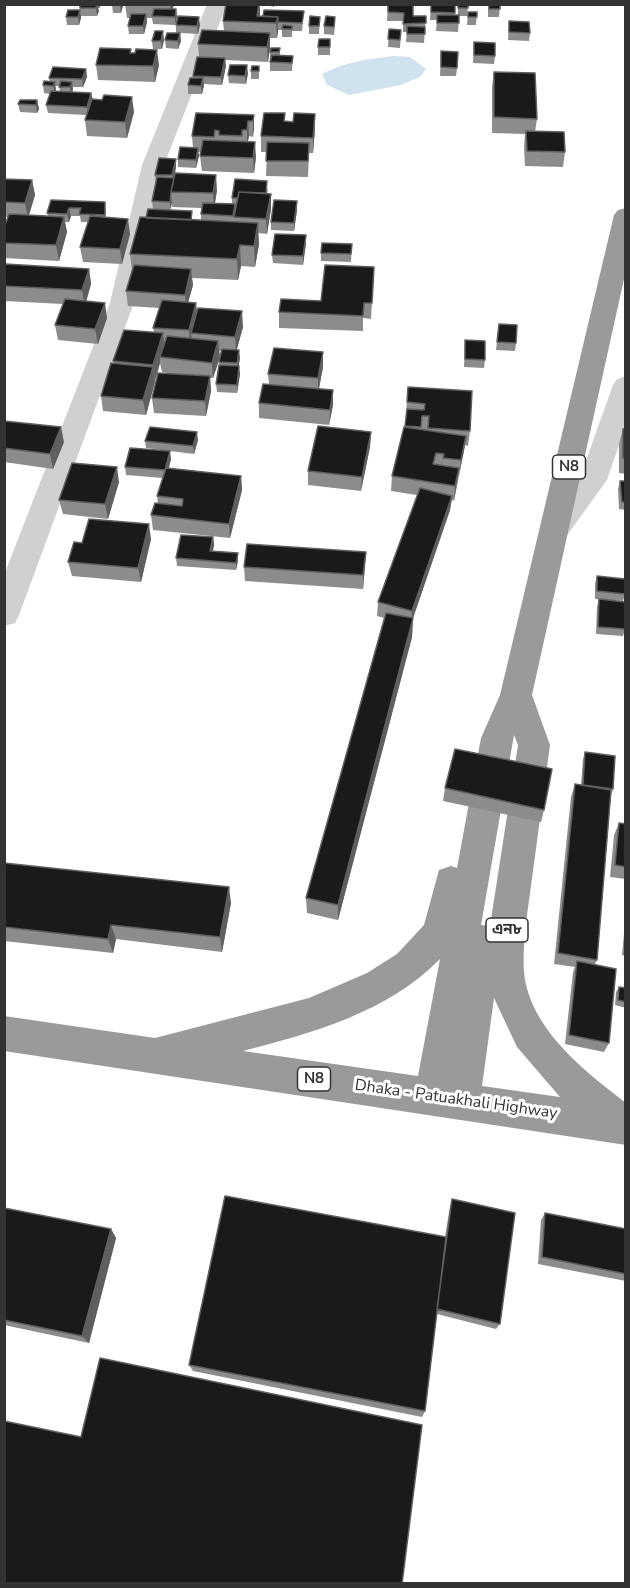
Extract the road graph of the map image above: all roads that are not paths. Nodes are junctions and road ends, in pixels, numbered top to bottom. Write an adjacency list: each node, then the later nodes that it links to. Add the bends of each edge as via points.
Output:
1 (217, 4): 5 (street, via 153,165 122,303)
2 (623, 227): 4 (highway, N8)
3 (626, 385): 4 (street, via 593,480)
4 (555, 531): 6 (highway, N8)
5 (4, 615)
6 (516, 695): 8 (highway, N8, via 479,734 444,920 432,942 389,980 340,1003 306,1016); 9 (highway, N8, via 517,741); 10 (highway, এন৮, via 534,745 507,930 511,995 536,1044 569,1083)
7 (4, 1033): 8 (highway, Dhaka - Patuakhali Highway / N8)
8 (150, 1055): 9 (highway, Dhaka - Patuakhali Highway / N8)
9 (447, 1099): 10 (highway, Dhaka - Patuakhali Highway / N8)
10 (625, 1126)

